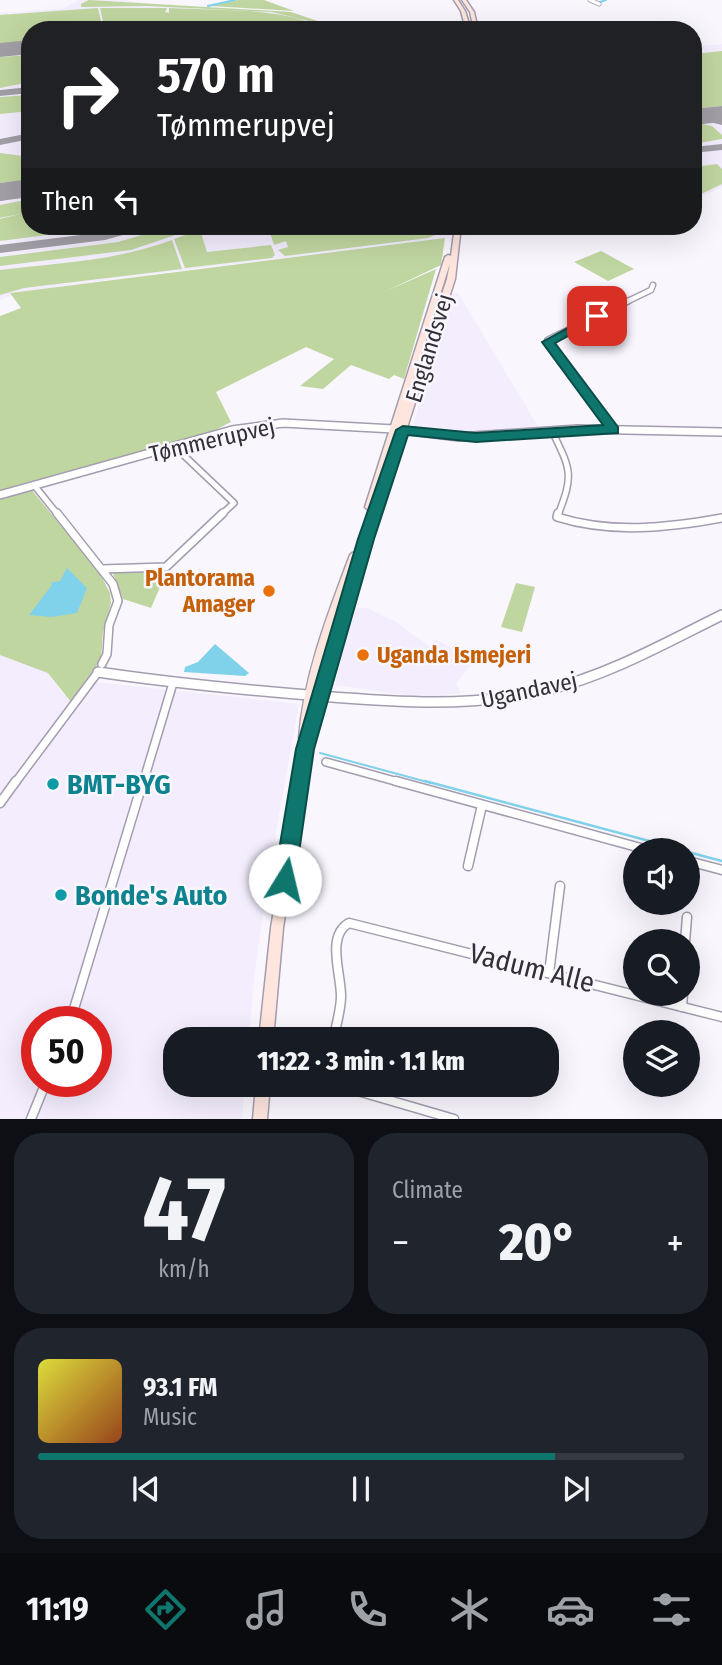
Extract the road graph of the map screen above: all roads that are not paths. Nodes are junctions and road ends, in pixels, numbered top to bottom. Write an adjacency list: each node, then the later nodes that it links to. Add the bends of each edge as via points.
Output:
1 (456, 0): 5 (main road)
2 (464, 0): 6 (main road)
3 (590, 0): 4 (street)
4 (599, 4)
5 (466, 21)
6 (473, 21)
7 (450, 235): 10 (main road, Englandsvej)
8 (457, 235): 10 (main road, Englandsvej, via 451,279)
9 (653, 285): 11 (street, via 651,290 548,340)
10 (399, 429): 12 (street, Tømmerupvej, via 476,437); 14 (street, Tømmerupvej, via 263,424); 22 (main road, Englandsvej); 23 (main road, Englandsvej)
11 (613, 430): 12 (street, Tømmerupvej); 13 (street, Tømmerupvej)
12 (552, 431): 17 (street, via 572,472 557,517 587,526 689,524)
13 (722, 432)
14 (174, 446): 15 (street, Tømmerupvej); 18 (street, via 234,503 166,567)
15 (34, 485): 16 (street, Tømmerupvej); 18 (street)
16 (0, 495)
17 (722, 518)
18 (102, 569): 20 (street, via 118,601)
19 (722, 615): 23 (street, Ugandavej, via 603,671 520,696 430,704)
20 (100, 668): 21 (street, Ugandavej); 26 (street)
21 (173, 683): 22 (street, Ugandavej); 36 (street)
22 (309, 695): 23 (street, Ugandavej); 24 (main road, Englandsvej)
23 (322, 696): 24 (main road, Englandsvej)
24 (305, 749): 39 (main road, Englandsvej, via 277,928)
25 (326, 762): 27 (street)
26 (0, 803)
27 (482, 805): 28 (street); 30 (street)
28 (623, 843)
29 (700, 864): 31 (street)
30 (468, 866)
31 (722, 870)
32 (561, 886): 35 (street)
33 (687, 917): 34 (street)
34 (686, 929)
35 (549, 973): 37 (street, Vadum Alle); 40 (street, Vadum Alle, via 356,923 342,927 336,937 341,997)
36 (75, 1006)
37 (682, 1007): 38 (street, Vadum Alle)
38 (722, 1017)
39 (267, 1027)
40 (335, 1027)
41 (40, 1097): 44 (street)
42 (262, 1097): 45 (main road)
43 (378, 1097): 46 (street)
44 (31, 1119)
45 (260, 1119)
46 (454, 1119)

